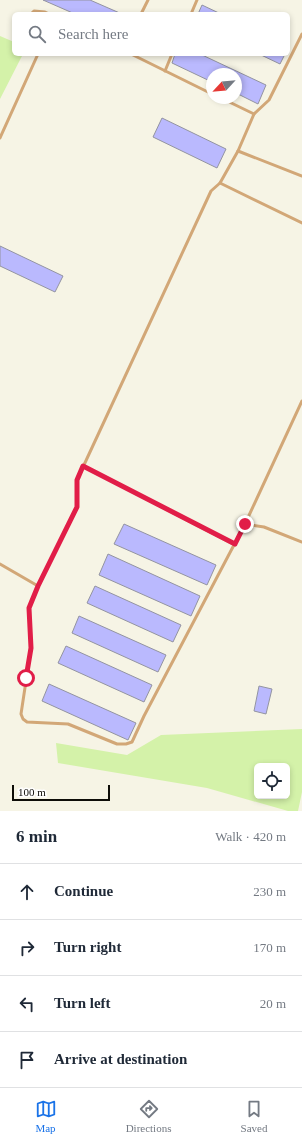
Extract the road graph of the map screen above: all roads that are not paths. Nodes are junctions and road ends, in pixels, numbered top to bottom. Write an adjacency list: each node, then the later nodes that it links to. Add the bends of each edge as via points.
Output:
1 (148, 0): 5 (lane)
2 (197, 0): 6 (lane)
3 (33, 12): 4 (lane)
4 (45, 12)
5 (142, 12)
6 (192, 12)
7 (302, 34): 14 (lane, via 269,100)
8 (37, 56): 15 (lane)
9 (135, 56): 11 (lane)
10 (171, 56): 11 (lane)
11 (165, 71): 12 (lane)
12 (206, 91)
13 (233, 104): 14 (lane)
14 (254, 114): 16 (lane)
15 (0, 138)
16 (238, 151): 17 (lane); 18 (lane)
17 (302, 176)
18 (220, 183): 19 (lane); 21 (lane, via 211,191)
19 (302, 223)
20 (302, 402): 22 (lane)
21 (83, 466): 24 (lane); 26 (lane, via 77,480 77,507)
22 (245, 524): 23 (lane, via 264,527); 24 (lane)
23 (302, 542)
24 (235, 544): 26 (lane, via 132,742 126,744 117,744 68,724 27,722 23,719 21,714 31,648 29,608)
25 (0, 564): 26 (lane)
26 (38, 586)

